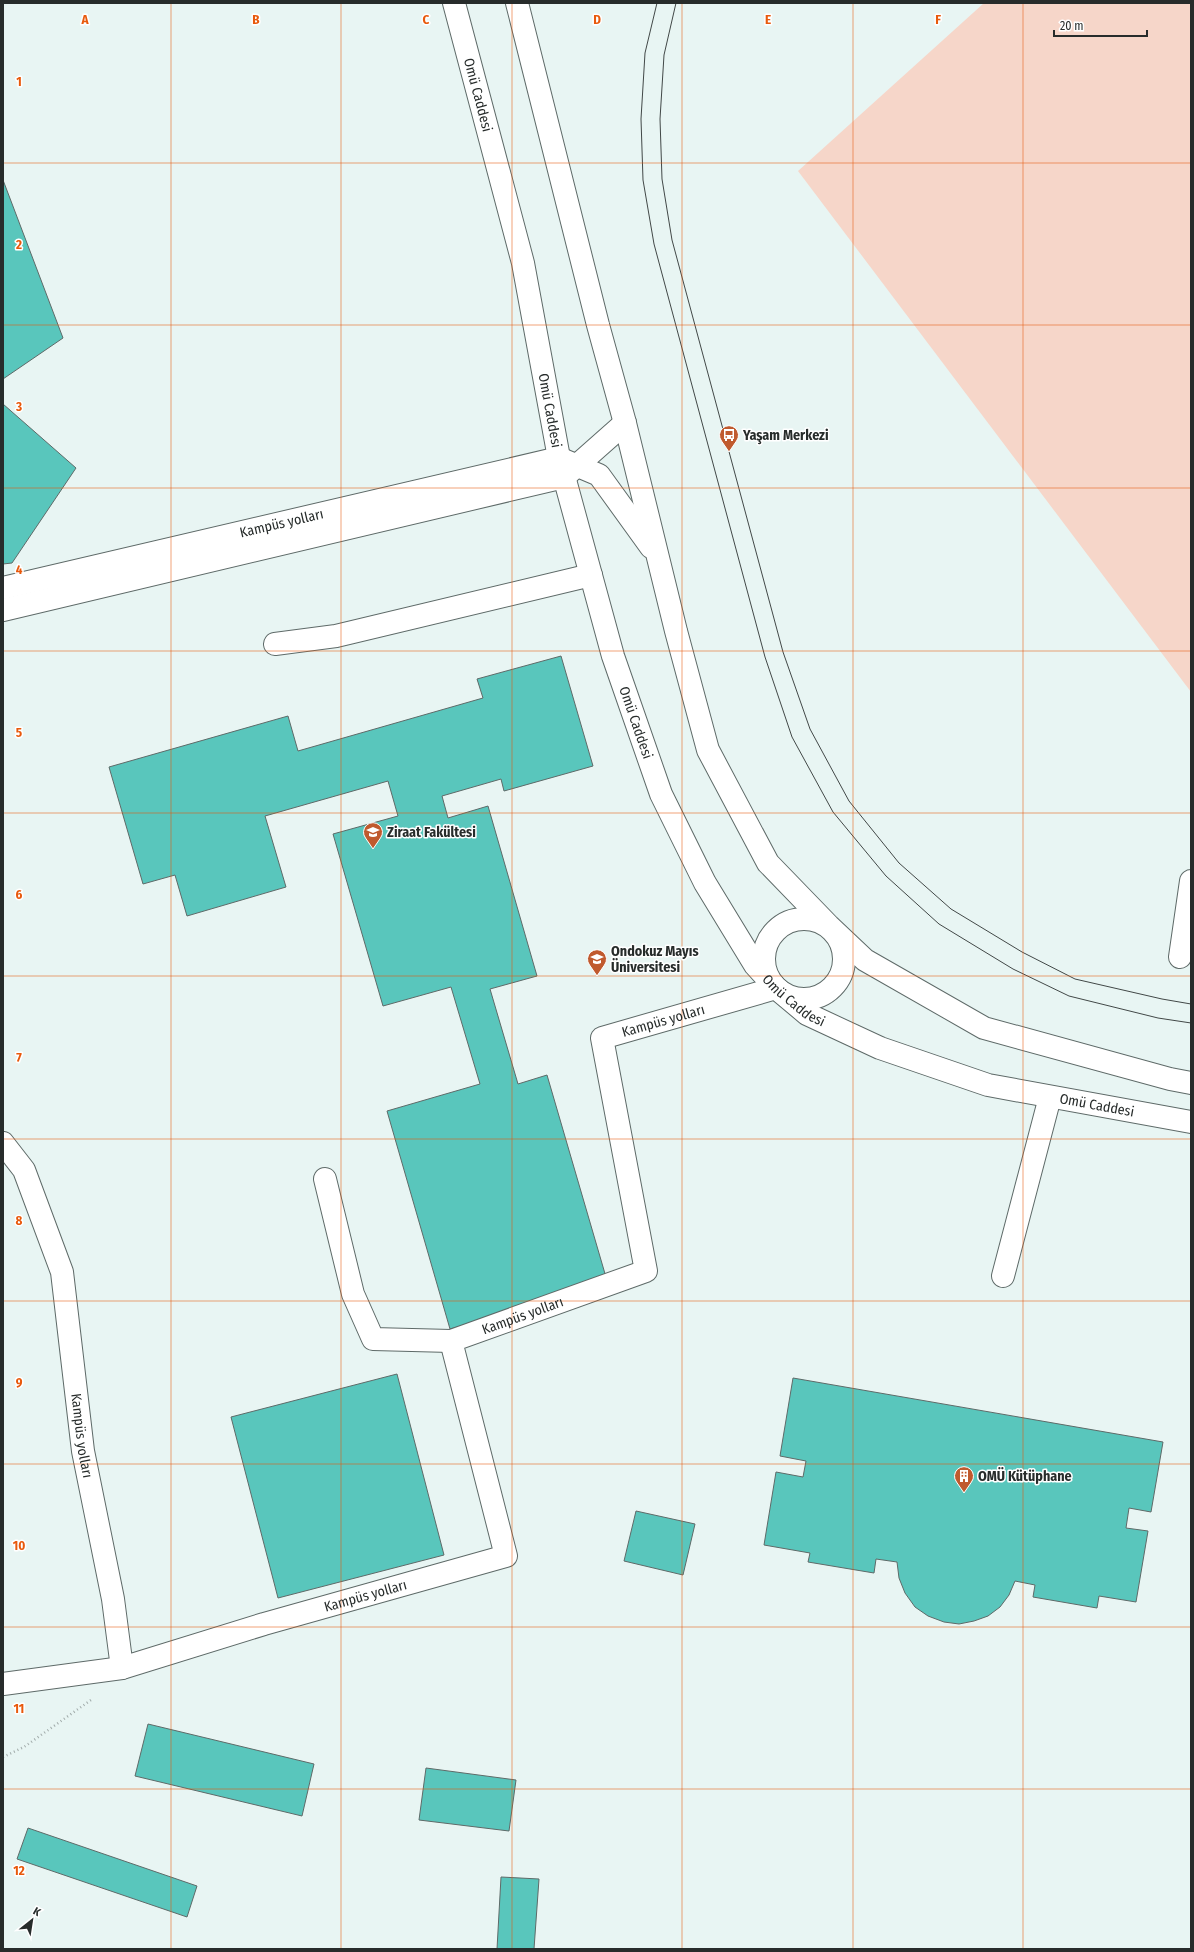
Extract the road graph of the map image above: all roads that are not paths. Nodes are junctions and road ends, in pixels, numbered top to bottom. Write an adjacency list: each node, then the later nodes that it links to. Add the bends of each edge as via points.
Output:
1 (454, 3): 4 (street, Omü Caddesi, via 523,263)
2 (517, 3): 3 (street)
3 (625, 423): 4 (street); 5 (street)
4 (567, 467): 5 (street, via 599,475); 6 (street, Omü Caddesi); 7 (street, Kampüs yolları); 8 (street)
5 (658, 556): 11 (street, via 708,750 768,863)
6 (591, 575): 9 (street, via 336,636); 13 (street, Omü Caddesi, via 613,656 661,794 709,889 755,965)
7 (3, 588)
8 (3, 610)
9 (275, 644)
10 (1191, 881): 12 (street)
11 (828, 926): 13 (street, via 816,920 803,918 790,921 778,928 764,950 764,964 768,977); 13 (street, via 843,948 845,961 842,974 835,985 825,994 799,999); 14 (street, via 865,960 984,1028)
12 (1180, 957)
13 (776, 988): 15 (street, Omü Caddesi, via 807,1014 880,1048 988,1086); 20 (street, Kampüs yolları, via 602,1038 646,1271)
14 (1191, 1083)
15 (1050, 1097): 16 (street, Omü Caddesi); 19 (street)
16 (1191, 1122)
17 (3, 1144): 21 (street, Kampüs yolları, via 24,1170 62,1272 83,1451 113,1599)
18 (325, 1179): 20 (street, via 353,1294 373,1339)
19 (1002, 1276)
20 (451, 1341): 21 (street, Kampüs yolları, via 506,1556 264,1624)
21 (122, 1668): 22 (street)
22 (3, 1684)

